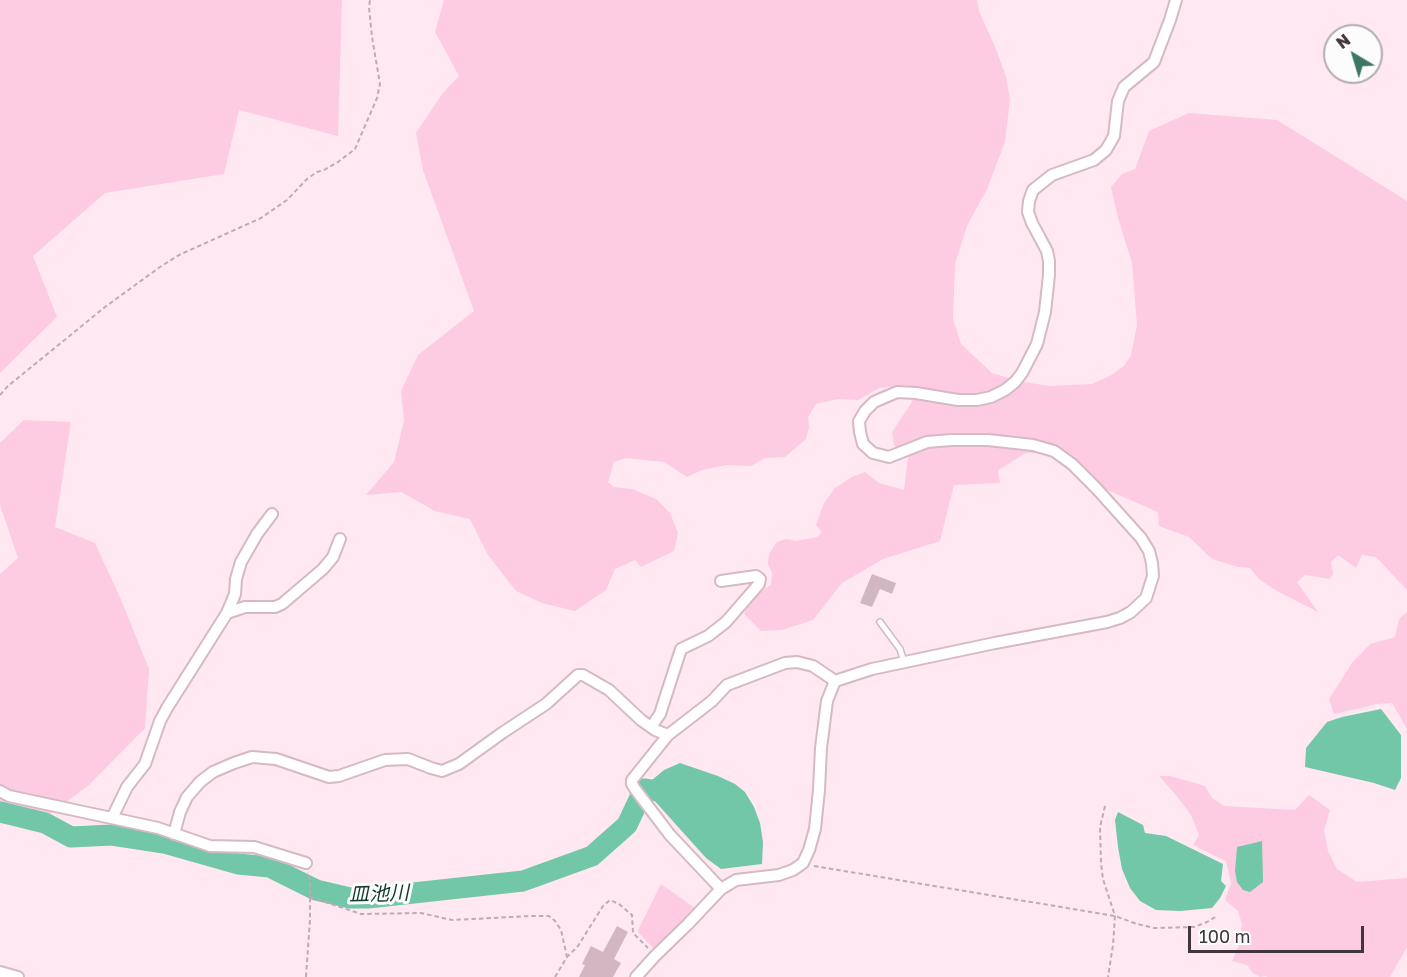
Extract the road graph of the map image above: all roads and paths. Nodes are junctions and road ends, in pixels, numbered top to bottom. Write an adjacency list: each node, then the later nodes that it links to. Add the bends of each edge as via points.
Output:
1 (370, 0): 3 (path, via 380,84 355,149 324,170 316,171 287,200 261,218 160,267)
2 (1176, 0): 9 (street, via 1154,62 1124,87 1118,101 1114,136 1106,150 1094,160 1052,175 1033,190 1028,212 1047,250 1049,275 1037,344 1022,373 1005,390 977,400 897,392 874,402 859,421 863,444 873,453 889,456 927,442 951,440 1010,442 1054,451 1072,464 1141,538 1152,563 1153,576 1146,598 1131,612 1107,622)
3 (0, 395)
4 (272, 514): 7 (street, via 241,562)
5 (340, 539): 7 (street, via 323,569 282,604 245,607)
6 (721, 582): 11 (street, via 756,576 760,579 726,622 681,649 660,714)
7 (227, 613): 15 (street, via 167,708 145,764 127,787)
8 (880, 622): 9 (lane, via 900,649)
9 (904, 663): 10 (street)
10 (835, 681): 12 (street, via 813,666 785,663 727,685); 17 (street, via 827,701 815,829)
11 (651, 727): 12 (street); 16 (street, via 609,690 578,675 546,704 459,764 442,771 408,759 385,760 329,777 276,759 252,757 234,763 200,782 180,812)
12 (668, 735): 20 (street, via 632,784 670,835)
13 (0, 791): 15 (street)
14 (1105, 806): 22 (path, via 1100,827 1101,863)
15 (112, 818): 16 (street)
16 (174, 834): 18 (street, via 210,846 272,851)
17 (803, 863): 20 (street, via 779,875 736,880); 22 (path)
18 (306, 864)
19 (310, 879): 21 (path)
20 (721, 889): 24 (street)
21 (310, 897): 25 (path, via 361,914 421,913 452,920 549,916 561,930); 28 (path)
22 (1115, 916): 23 (path, via 1137,924 1175,928 1194,927); 31 (path)
23 (1217, 916)
24 (655, 956): 25 (path, via 633,933 632,915 610,900); 30 (street)
25 (567, 957): 29 (path)
26 (0, 972): 27 (street)
27 (18, 977)
28 (306, 977)
29 (555, 977)
30 (636, 977)
31 (1108, 977)

